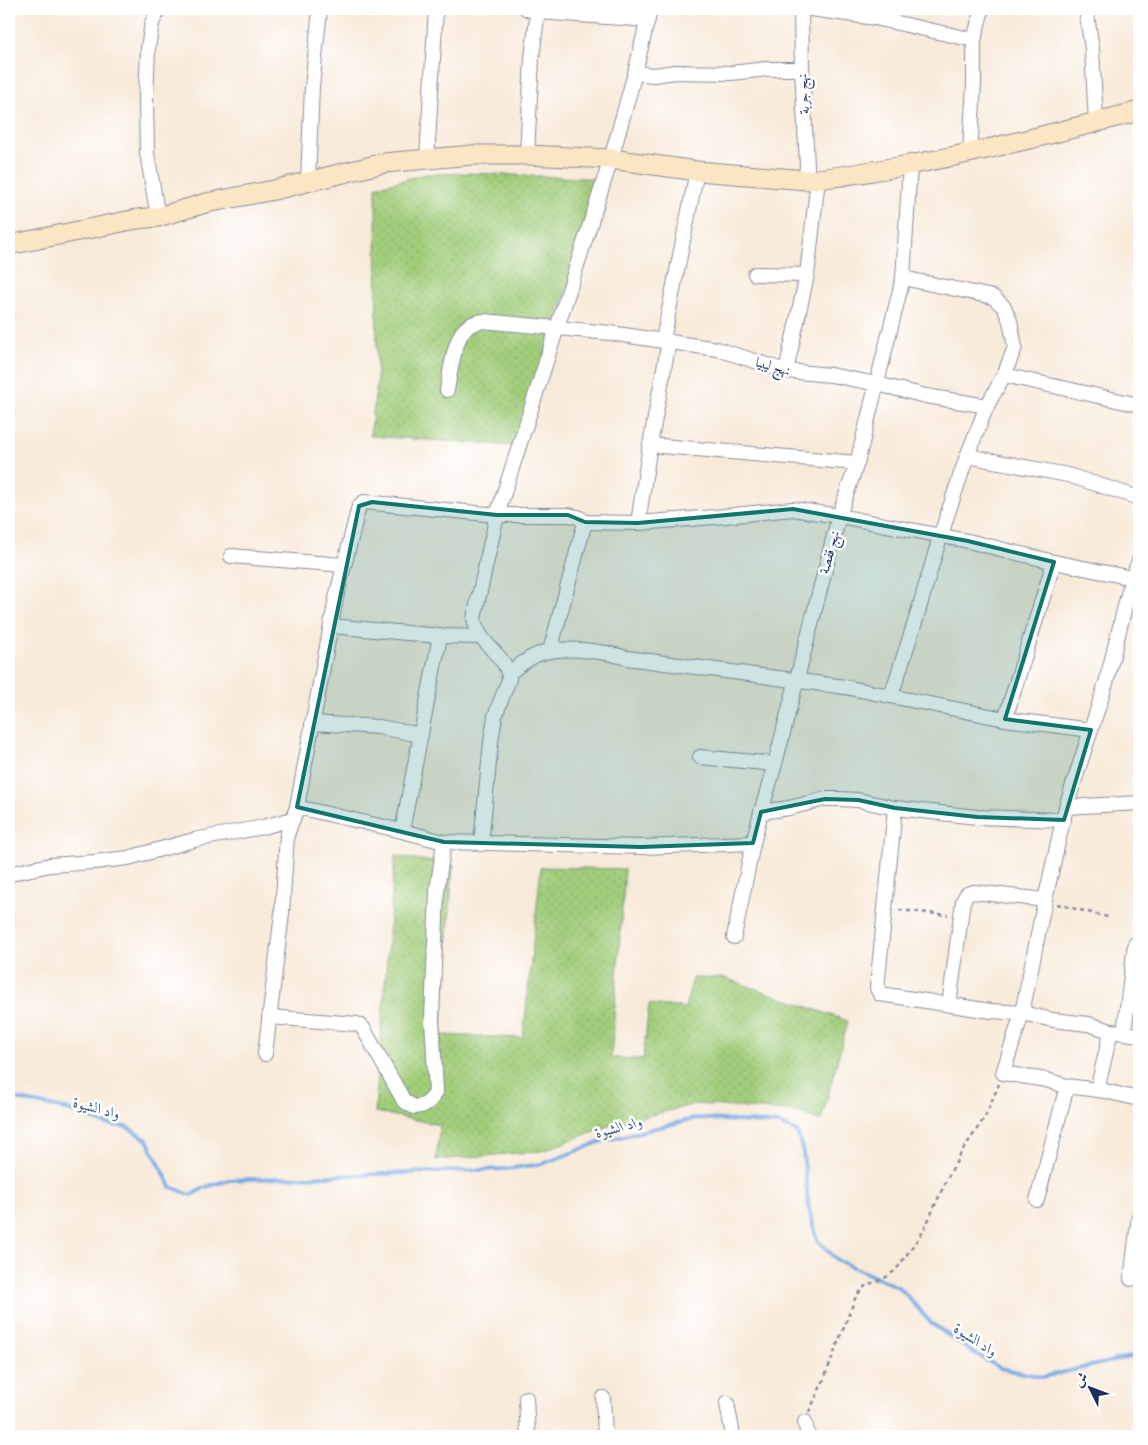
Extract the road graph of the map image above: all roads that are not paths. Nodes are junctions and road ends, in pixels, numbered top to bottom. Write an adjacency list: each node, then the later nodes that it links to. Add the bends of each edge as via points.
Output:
1 (159, 9): 23 (street, via 152,23 148,48 146,98 147,153)
2 (320, 9): 22 (street, via 312,88)
3 (436, 9): 17 (street)
4 (801, 9): 11 (street, نهج جربة)
5 (811, 9): 10 (street, via 875,18)
6 (982, 9): 10 (street)
7 (1086, 9): 14 (street)
8 (534, 10): 9 (street); 15 (street)
9 (649, 14): 12 (street)
10 (974, 40): 16 (street)
11 (802, 69): 12 (street); 21 (street, نهج جربة, via 807,166)
12 (635, 73): 18 (street)
13 (1139, 111): 14 (main road)
14 (1096, 122): 16 (main road)
15 (527, 154): 17 (main road); 18 (main road)
16 (970, 154): 19 (main road)
17 (428, 158): 22 (main road, via 384,163)
18 (610, 159): 20 (main road); 28 (street)
19 (910, 165): 21 (main road); 27 (street, نهج قفصة)
20 (698, 171): 21 (main road); 29 (street)
21 (812, 180): 26 (street, نهج جربة)
22 (308, 182): 23 (main road, via 206,203)
23 (158, 217): 24 (main road)
24 (9, 246)
25 (756, 274): 26 (street)
26 (807, 275): 30 (street, نهج جربة)
27 (903, 278): 31 (street, via 993,297 1004,307 1015,347); 32 (street, نهج قفصة)
28 (558, 328): 29 (street, نهج ليبيا); 33 (street, نهج ليبيا, via 475,323 458,339); 40 (street)
29 (666, 341): 30 (street, نهج ليبيا, via 718,348); 36 (street)
30 (786, 371): 32 (street, نهج ليبيا)
31 (1004, 376): 34 (street); 35 (street)
32 (877, 384): 35 (street, نهج ليبيا); 38 (street, نهج قفصة)
33 (446, 390)
34 (1139, 404)
35 (987, 406): 37 (street)
36 (650, 445): 38 (street); 43 (street)
37 (968, 456): 39 (street, via 1068,475); 44 (street)
38 (857, 463): 41 (street, نهج قفصة)
39 (1139, 498)
40 (497, 515): 42 (street, via 568,515); 48 (street, via 364,502 358,506); 52 (street, via 474,618)
41 (839, 516): 43 (street, via 788,509); 44 (street); 55 (street, نهج قفصة)
42 (584, 522): 43 (street); 53 (street)
43 (638, 522)
44 (940, 537): 47 (street); 56 (street)
45 (231, 556): 48 (street)
46 (1139, 561): 49 (street)
47 (1054, 562): 49 (street); 57 (street)
48 (343, 565): 50 (street)
49 (1132, 578): 59 (street)
50 (330, 626): 51 (street); 58 (street)
51 (440, 636): 52 (street); 60 (street)
52 (480, 636): 54 (street)
53 (550, 651): 54 (street, via 532,657); 55 (street, via 590,650 627,658)
54 (509, 673): 71 (street, via 490,742)
55 (797, 680): 56 (street); 62 (street, نهج قفصة)
56 (891, 696): 57 (street)
57 (1005, 719): 59 (street)
58 (312, 723): 60 (street, via 380,727); 66 (street)
59 (1091, 730): 67 (street)
60 (421, 736): 68 (street)
61 (700, 757): 62 (street)
62 (775, 764): 65 (street, نهج قفصة)
63 (1139, 803): 67 (street)
64 (895, 808): 65 (street, via 858,800 825,799); 67 (street, via 977,817); 76 (street, via 877,988 880,994)
65 (760, 812): 70 (street, نهج قفصة)
66 (295, 813): 68 (street); 72 (street, via 263,827 194,840 128,858 50,865); 78 (street, via 287,834 282,912)
67 (1065, 814): 73 (street)
68 (402, 831): 69 (street)
69 (444, 842): 71 (street); 78 (street, via 437,891 432,1019 436,1092 432,1099 427,1104 414,1107 404,1101 363,1028 357,1024)
70 (753, 843): 71 (street, via 641,847); 74 (street, نهج قفصة)
71 (481, 844)
72 (9, 875)
73 (1045, 900): 76 (street, via 974,892 967,894 963,901); 77 (street)
74 (734, 937)
75 (1135, 944): 79 (street)
76 (949, 1005): 77 (street)
77 (1022, 1013): 79 (street); 82 (street, via 1003,1073)
78 (269, 1017): 81 (street)
79 (1117, 1032): 80 (street); 83 (street)
80 (1139, 1035)
81 (265, 1054)
82 (1066, 1086): 83 (street); 85 (street)
83 (1097, 1090): 84 (street)
84 (1139, 1099)
85 (1037, 1200)
86 (1139, 1216): 87 (street)
87 (1131, 1278)
88 (526, 1398): 92 (street)
89 (603, 1398): 93 (street)
90 (727, 1403): 94 (street)
91 (804, 1422): 95 (street)
92 (528, 1436)
93 (604, 1436)
94 (733, 1436)
95 (808, 1436)

